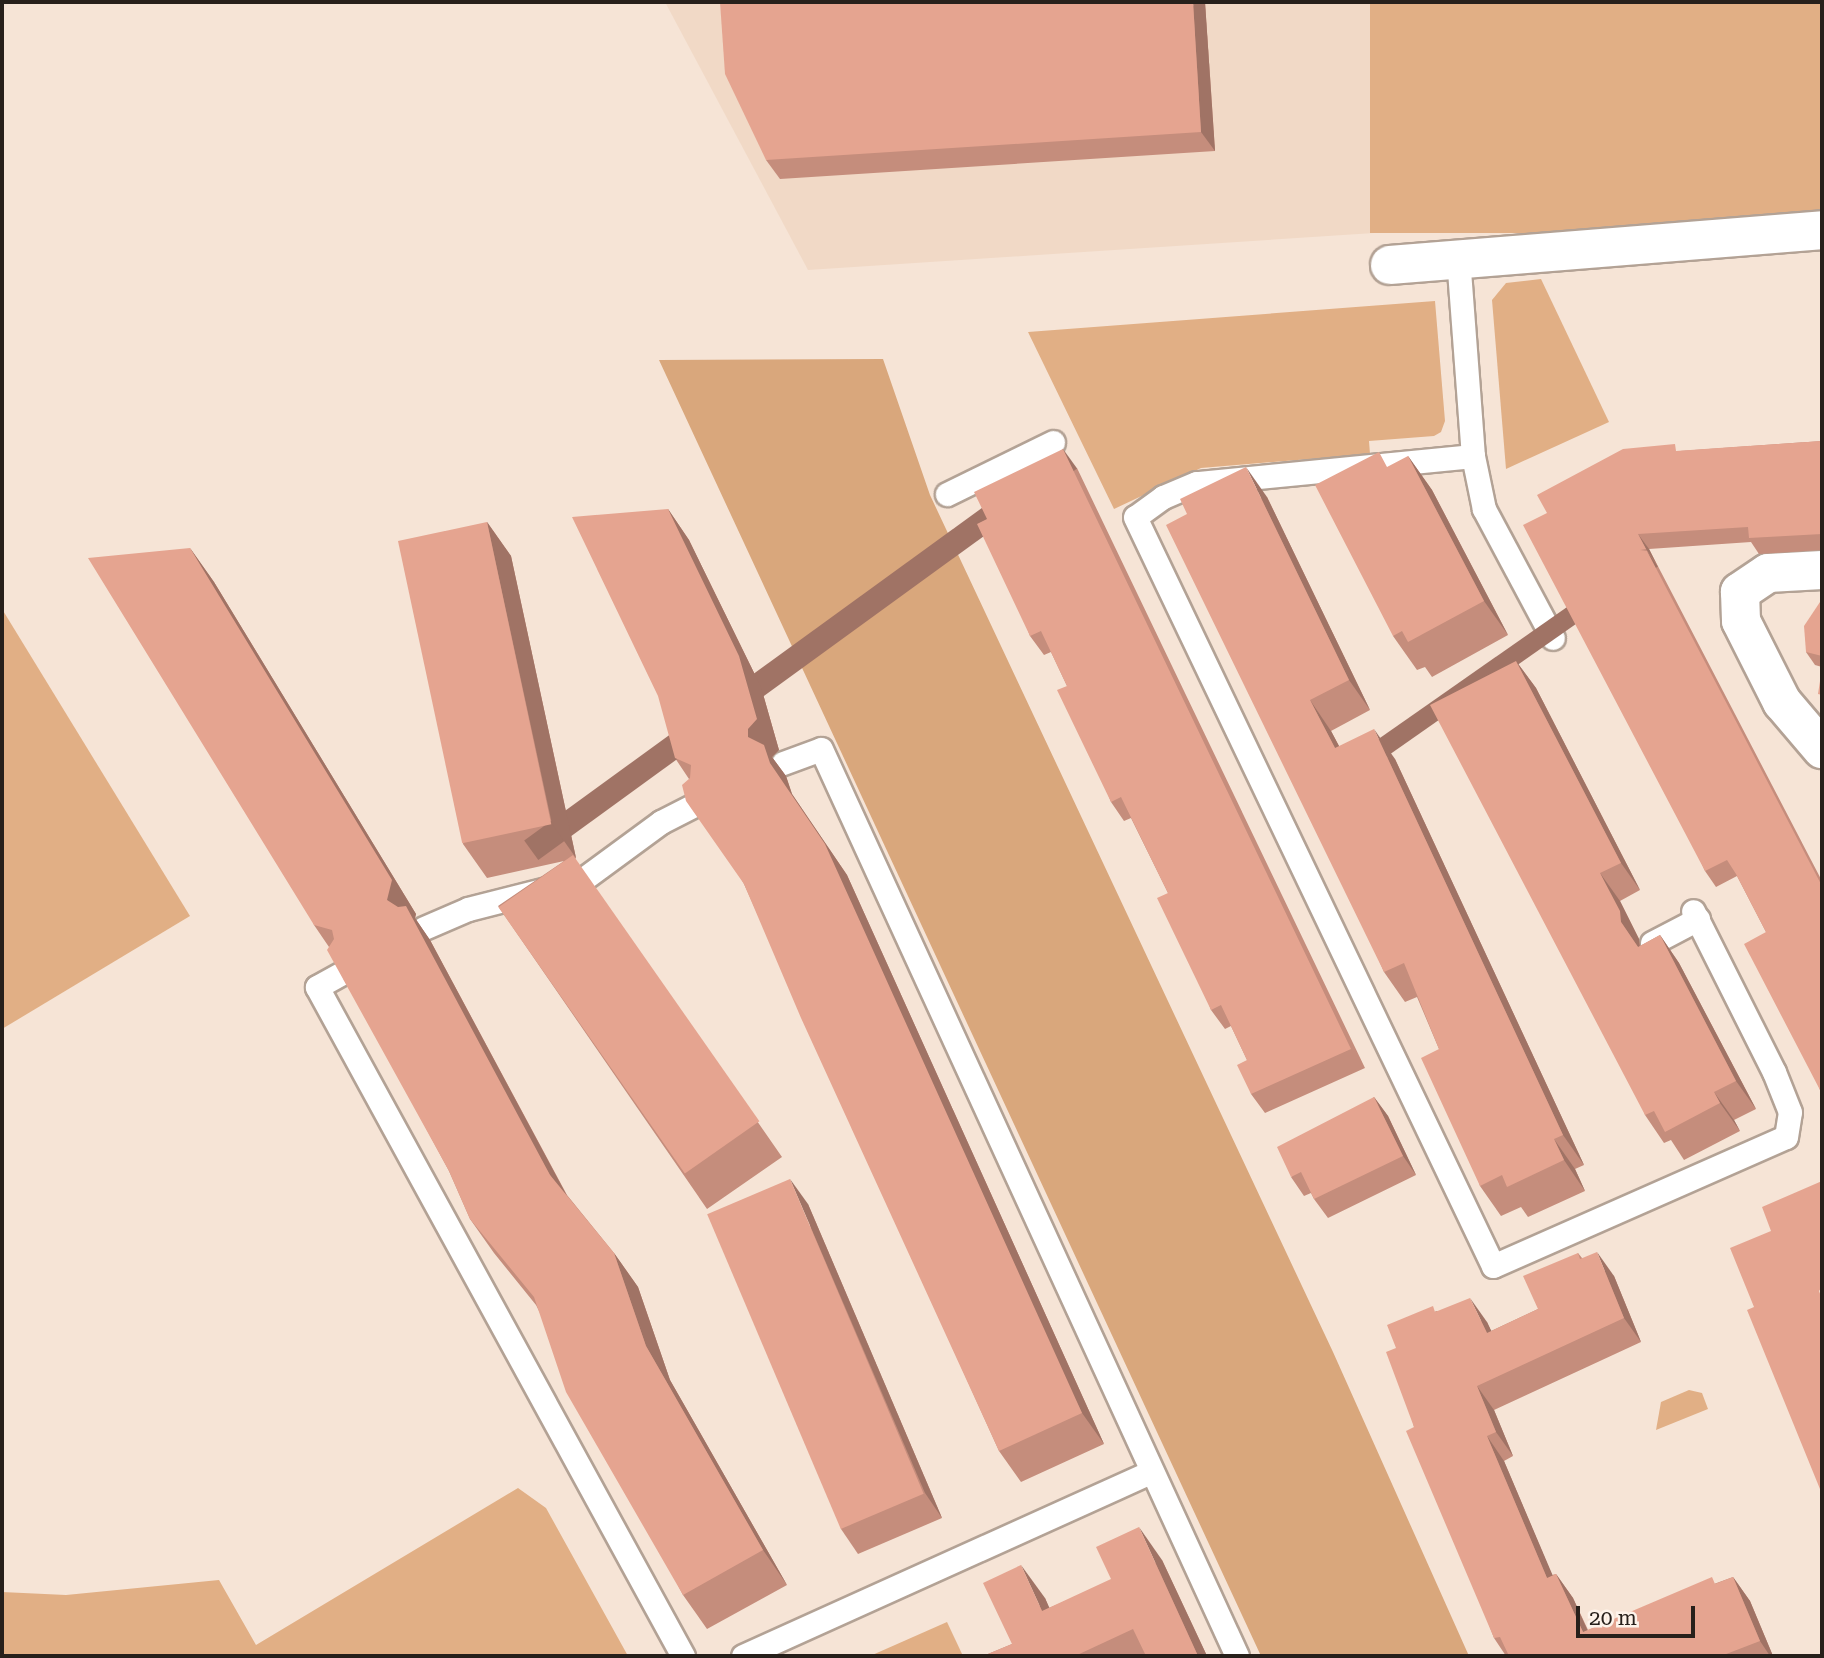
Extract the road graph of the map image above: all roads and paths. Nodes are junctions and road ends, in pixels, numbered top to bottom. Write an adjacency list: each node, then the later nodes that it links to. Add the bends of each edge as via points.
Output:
1 (1822, 230): 2 (street)
2 (1458, 257): 3 (street); 5 (lane)
3 (1390, 265)
4 (1053, 442): 6 (lane)
5 (1474, 456): 8 (lane, via 1484,509); 13 (lane, via 1196,483 1163,497 1135,517 1493,1266 1786,1137 1790,1112 1774,1072 1696,915)
6 (947, 494)
7 (1822, 570): 9 (street, via 1768,573 1740,592 1741,621 1782,702)
8 (1553, 638)
9 (1822, 750)
10 (783, 763): 15 (lane, via 821,749)
11 (700, 802): 12 (lane, via 662,822 582,880 468,909)
12 (424, 928)
13 (1652, 943)
14 (344, 972): 16 (lane, via 317,987)
15 (1151, 1472): 17 (lane); 18 (lane)
16 (683, 1656)
17 (743, 1656)
18 (1237, 1656)

